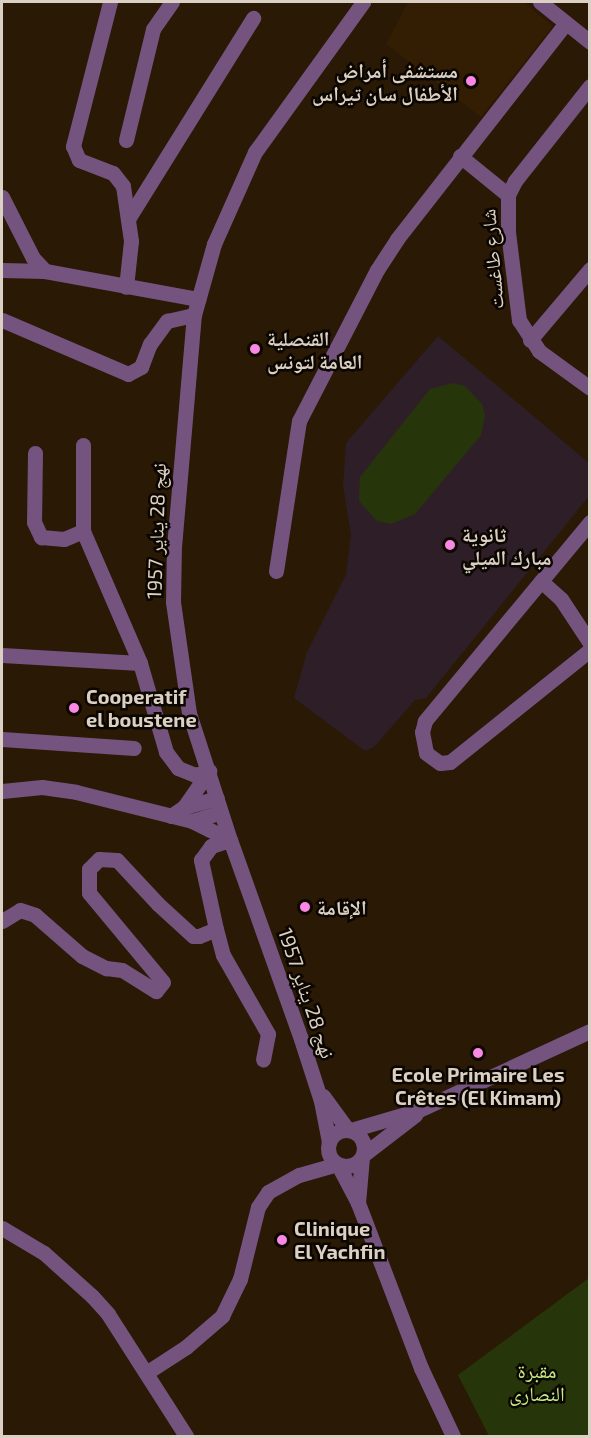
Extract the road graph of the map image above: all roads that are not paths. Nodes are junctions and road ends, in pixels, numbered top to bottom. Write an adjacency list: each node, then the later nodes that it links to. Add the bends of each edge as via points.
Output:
1 (110, 2): 13 (street, via 73,146 79,160 117,177 123,186)
2 (169, 2): 9 (street, via 153,28)
3 (363, 2): 18 (street, نهج 28 يناير 1957, via 255,152 227,210)
4 (540, 2): 6 (street)
5 (253, 18): 13 (street)
6 (566, 23): 7 (street); 10 (street)
7 (590, 42)
8 (590, 86): 11 (street, شارع طاغست, via 525,166)
9 (126, 140)
10 (460, 156): 11 (street); 27 (street, via 382,262 299,421)
11 (508, 195): 21 (street, شارع طاغست, via 511,276 519,320)
12 (2, 197): 16 (street, via 33,258)
13 (128, 219): 17 (street)
14 (590, 269): 21 (street)
15 (2, 270): 16 (street)
16 (45, 271): 17 (street)
17 (126, 287): 18 (street)
18 (198, 299): 19 (street, نهج 28 يناير 1957)
19 (194, 315): 20 (street, via 167,321 154,336 141,367 128,374); 35 (street, نهج 28 يناير 1957, via 176,493 173,602 189,713)
20 (2, 320)
21 (530, 340): 22 (street, شارع طاغست)
22 (590, 388)
23 (83, 445): 26 (street)
24 (35, 453): 26 (street, via 34,522 41,537 64,539)
25 (590, 522): 28 (street)
26 (83, 531): 32 (street)
27 (276, 571)
28 (541, 581): 29 (street, via 561,599); 30 (street, via 425,721 422,732 426,753 440,763 450,762)
29 (590, 643)
30 (590, 650)
31 (2, 655): 32 (street)
32 (140, 663): 35 (street, via 166,752 178,768 195,774)
33 (2, 739): 34 (street)
34 (134, 747)
35 (209, 771): 37 (street, نهج 28 يناير 1957); 38 (street)
36 (2, 791): 38 (street, via 42,787)
37 (219, 805): 38 (street); 39 (street); 40 (street, نهج 28 يناير 1957)
38 (177, 812): 39 (street)
39 (192, 821): 40 (street)
40 (230, 840): 42 (street, via 211,846 201,860); 45 (street, نهج 28 يناير 1957)
41 (2, 921): 42 (street, via 20,910 35,915 82,956 106,969 122,970 152,991 160,989 163,982 89,893 89,869 99,859 108,858 117,860 193,936)
42 (216, 929): 44 (street, via 223,955 268,1034)
43 (590, 1031): 46 (street)
44 (263, 1060)
45 (317, 1087): 47 (street, نهج 28 يناير 1957); 48 (street, نهج 28 يناير 1957)
46 (419, 1110): 47 (street); 49 (street)
47 (350, 1130): 48 (street, via 336,1132); 49 (street, via 363,1140)
48 (328, 1143): 50 (street, via 329,1156); 51 (street)
49 (363, 1156): 50 (street, via 352,1166); 52 (street)
50 (338, 1164): 51 (street); 52 (street)
51 (299, 1175): 54 (street, via 276,1186 262,1199 240,1279 222,1316 186,1347)
52 (357, 1203): 56 (street, via 421,1368)
53 (2, 1228): 54 (street, via 44,1253 92,1296)
54 (146, 1373): 55 (street)
55 (186, 1437)
56 (453, 1437)

